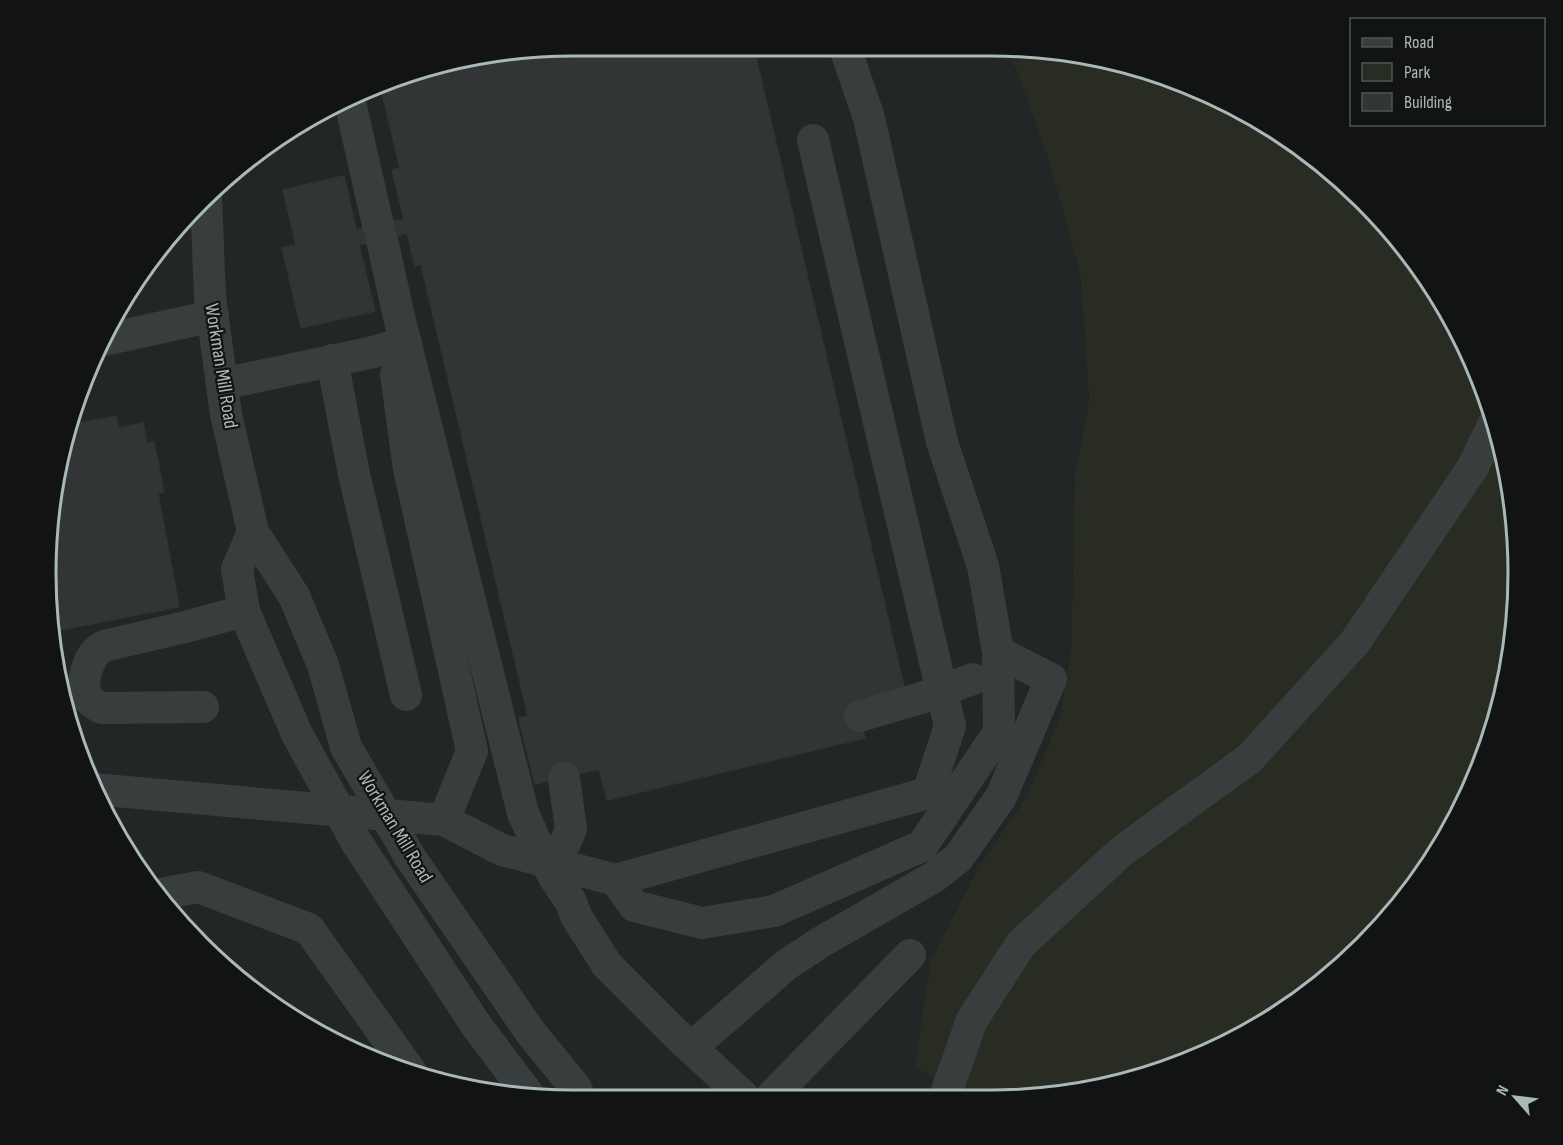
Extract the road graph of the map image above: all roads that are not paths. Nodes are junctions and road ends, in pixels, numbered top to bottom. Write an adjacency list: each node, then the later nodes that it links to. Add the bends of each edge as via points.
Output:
1 (848, 56): 13 (street, via 869,118 942,442 983,566)
2 (351, 106): 7 (street, via 380,232)
3 (813, 140): 21 (street, via 950,726 928,793)
4 (206, 208): 5 (street, Workman Mill Road)
5 (213, 316): 6 (street); 9 (street, Workman Mill Road)
6 (112, 338)
7 (399, 345): 8 (street); 19 (street, via 409,469 472,750); 20 (street, via 524,813)
8 (332, 360): 9 (street); 14 (street, via 354,474)
9 (222, 384): 11 (street, Workman Mill Road)
10 (1488, 433): 30 (street, via 1473,467 1355,642 1250,758 1122,851 1021,944 972,1020)
11 (253, 532): 12 (street, Workman Mill Road, via 237,569); 27 (street, Workman Mill Road, bridge, via 294,596 323,665 346,747 410,857 531,1033)
12 (244, 611): 15 (street, via 108,645 98,649 91,660 84,686 86,694 101,708); 26 (street, Workman Mill Road, bridge, via 292,723 357,843 476,1025)
13 (998, 656): 16 (street, bridge, via 973,679); 21 (street, via 999,732 922,846 774,911 702,922 634,906); 24 (street, via 1051,679 1001,797 958,858 934,877 786,965)
14 (406, 695)
15 (203, 707)
16 (860, 716)
17 (564, 778): 20 (street, via 571,829)
18 (104, 790): 19 (street)
19 (444, 820): 21 (street, via 501,850)
20 (551, 843): 24 (street, bridge, via 554,876 607,965)
21 (616, 880)
22 (167, 893): 25 (street, via 198,887 309,929)
23 (910, 955): 29 (street)
24 (692, 1048): 28 (street)
25 (403, 1061)
26 (522, 1087)
27 (577, 1090)
28 (736, 1090)
29 (778, 1090)
30 (947, 1090)

